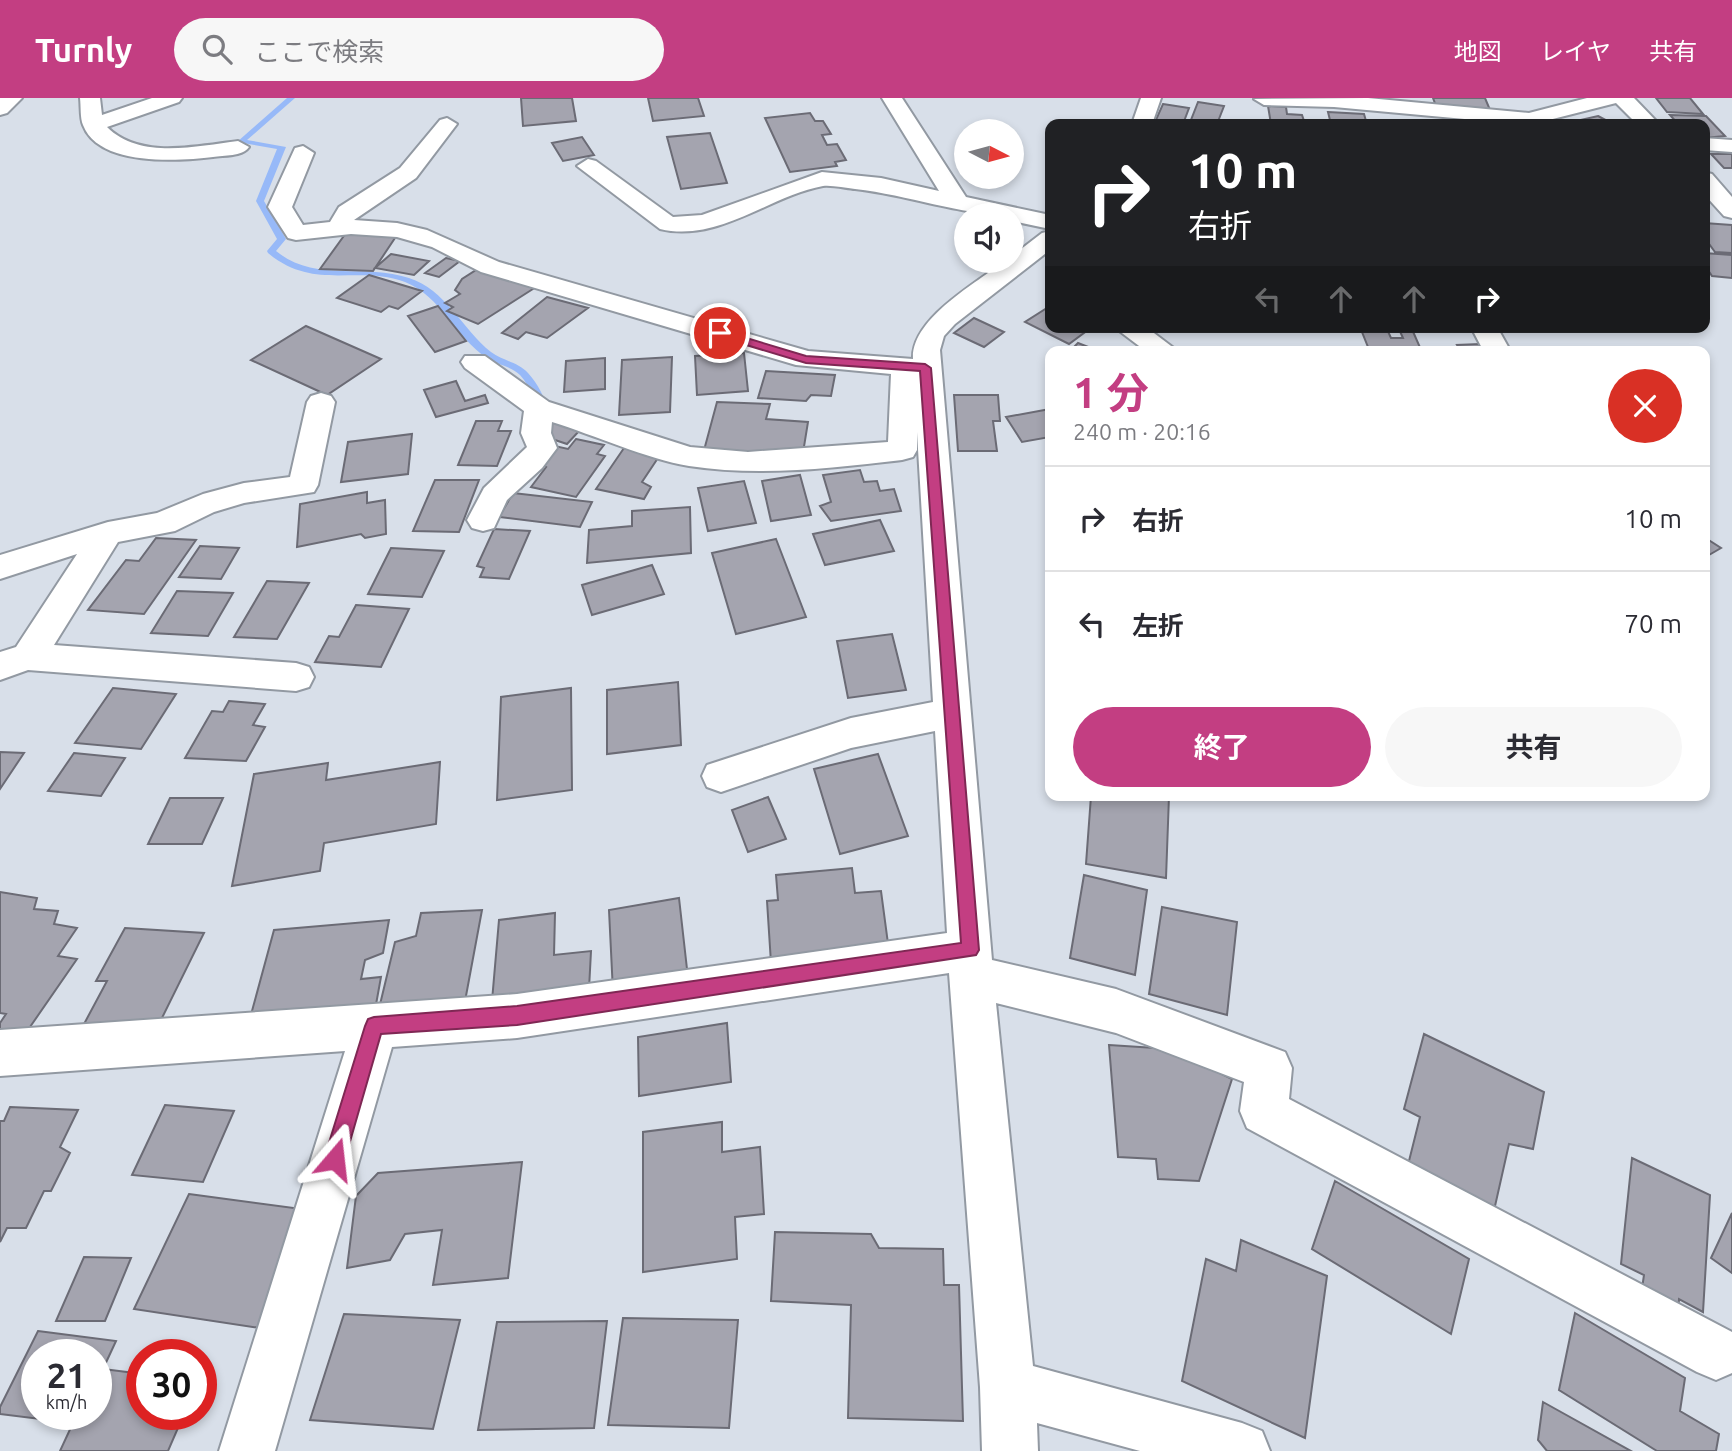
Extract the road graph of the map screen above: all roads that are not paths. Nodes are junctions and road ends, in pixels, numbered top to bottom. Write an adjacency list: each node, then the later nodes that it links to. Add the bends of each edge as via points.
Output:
1 (12, 98): 9 (street)
2 (90, 98): 13 (street)
3 (172, 98): 13 (street)
4 (892, 98): 21 (street)
5 (1152, 98): 10 (street)
6 (1611, 98): 8 (street, via 1529,119)
7 (1623, 98): 11 (street)
8 (1264, 99)
9 (0, 109)
10 (1144, 119)
11 (1644, 119)
12 (447, 124): 25 (street, via 408,173 347,212)
13 (93, 125): 16 (street, via 116,147 134,152)
14 (1710, 144): 15 (street)
15 (1732, 145)
16 (238, 147)
17 (303, 153): 25 (street, via 280,207 296,233)
18 (588, 166): 20 (street, via 668,225 705,222 822,179 881,185)
19 (1710, 185): 22 (street)
20 (955, 203)
21 (958, 203)
22 (1732, 211)
23 (1024, 217): 24 (street)
24 (1045, 221)
25 (340, 227): 30 (street, via 407,229 452,245 490,267 806,359)
26 (1045, 242): 30 (street, via 946,318)
27 (1137, 333): 28 (street)
28 (1157, 346)
29 (475, 362): 32 (street)
30 (915, 368): 32 (street, via 902,450 836,458 748,462 688,456); 38 (street)
31 (321, 402): 34 (street, via 303,485 244,493 164,523)
32 (540, 408): 33 (street, via 536,433 542,448 531,464 494,496)
33 (483, 520)
34 (108, 533): 35 (street); 36 (street)
35 (0, 567)
36 (14, 661): 37 (street)
37 (296, 677)
38 (952, 713): 39 (street, via 851,733); 40 (street)
39 (721, 776)
40 (970, 963): 41 (street, via 517,1016); 43 (street, via 1269,1068 1264,1111); 44 (street)
41 (374, 1026): 42 (street); 45 (street)
42 (0, 1053)
43 (1716, 1353)
44 (1008, 1387): 46 (street); 47 (street)
45 (247, 1451)
46 (1010, 1451)
47 (1242, 1451)

